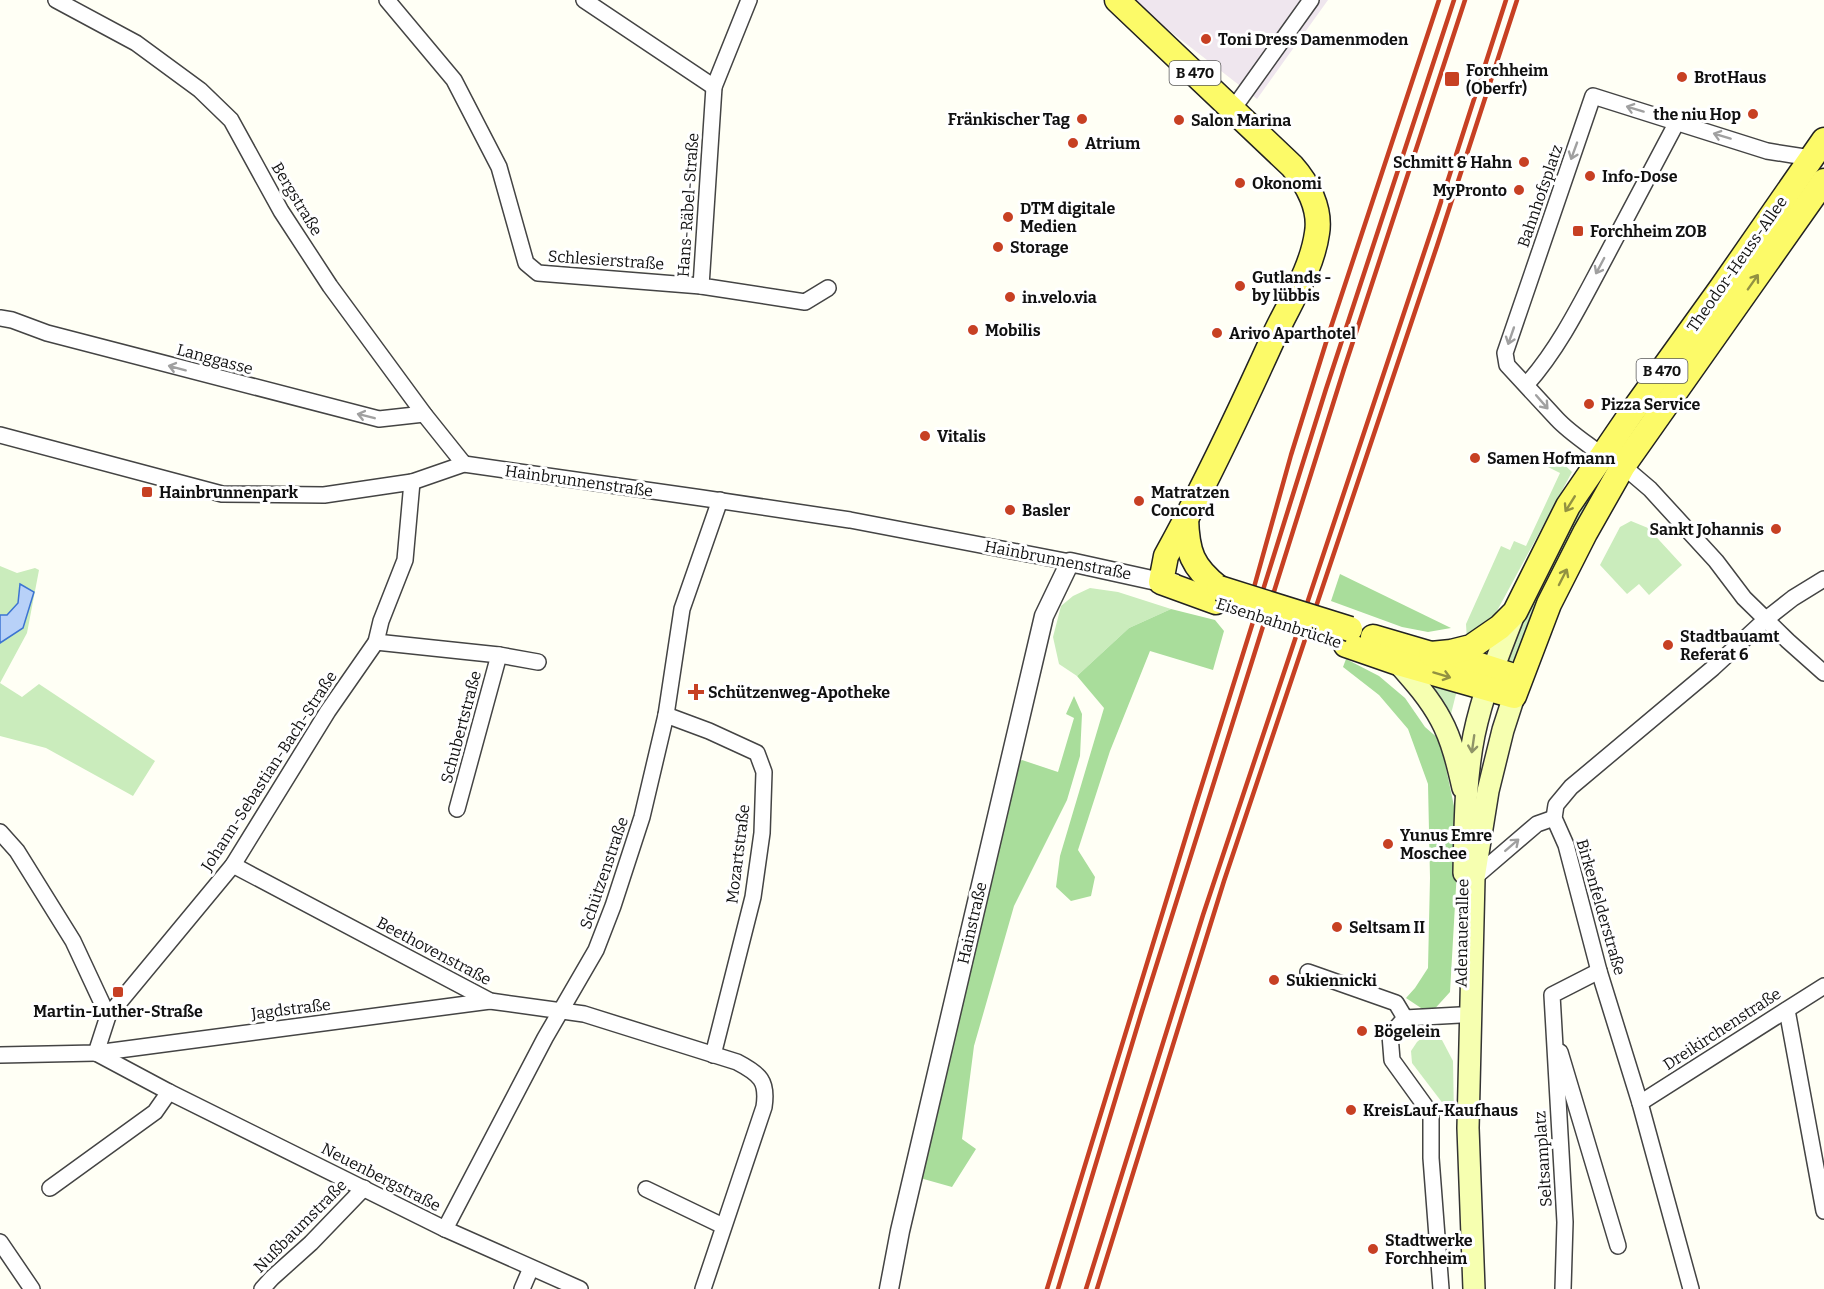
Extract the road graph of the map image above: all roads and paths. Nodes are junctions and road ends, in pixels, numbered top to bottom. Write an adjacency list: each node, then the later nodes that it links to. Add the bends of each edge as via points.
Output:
1 (56, 0): 16 (street, Bergstraße, via 136,43 200,90 231,120 281,211 330,286)
2 (387, 0): 12 (street, Schlesierstraße, via 454,80 500,167 526,263 538,273)
3 (584, 0): 7 (street)
4 (749, 0): 7 (street, Hans-Räbel-Straße)
5 (1117, 0): 8 (main road, B 470)
6 (1311, 0): 8 (street)
7 (714, 87): 12 (street, Hans-Räbel-Straße)
8 (1233, 109): 22 (main road, B 470, via 1301,177 1316,209 1317,233 1304,274)
9 (1677, 122): 10 (street, Bahnhofsplatz, one-way to 9, via 1767,151); 15 (street, one-way to 15, via 1561,338); 15 (street, Bahnhofsplatz, one-way to 15, via 1593,96 1505,353 1507,365)
10 (1820, 154): 18 (main road, Theodor-Heuss-Allee / B 470, via 1630,415)
11 (1824, 181): 18 (main road, Theodor-Heuss-Allee / B 470, one-way to 11)
12 (701, 286): 13 (street, Hans-Räbel-Straße, via 805,302)
13 (828, 288)
14 (0, 318): 16 (street, Langgasse, one-way to 14, via 379,419)
15 (1527, 384): 18 (street, Bahnhofsplatz, one-way to 18, via 1565,428)
16 (424, 414): 19 (street, Bergstraße)
17 (0, 435): 20 (street, Hainbrunnenstraße, via 222,494 324,495)
18 (1613, 461): 27 (main road, Theodor-Heuss-Allee / B 470, one-way to 27, via 1568,506); 28 (street, Bahnhofsplatz, via 1650,489); 37 (main road, Theodor-Heuss-Allee / B 470, one-way to 18)
19 (464, 464): 20 (street, Hainbrunnenstraße); 21 (street, Hainbrunnenstraße)
20 (412, 482): 30 (street, Johann-Sebastian-Bach-Straße, via 405,560)
21 (720, 500): 23 (street, Hainbrunnenstraße); 38 (street, Schützenstraße, via 682,609)
22 (1186, 518): 25 (main road, B 470, via 1166,556); 26 (main road, B 470, via 1190,552)
23 (1070, 562): 25 (street, Hainbrunnenstraße); 75 (street, Hainstraße, via 1044,616)
24 (1824, 579): 28 (street)
25 (1161, 582): 26 (main road, Eisenbahnbrücke / B 470)
26 (1218, 595): 29 (main road, Eisenbahnbrücke / B 470)
27 (1515, 612): 31 (main road, B 470, via 1471,647); 36 (main road, Theodor-Heuss-Allee)
28 (1765, 620): 35 (street, Bahnhofsplatz); 41 (street, via 1571,787 1556,805)
29 (1348, 637): 31 (main road, Eisenbahnbrücke / B 470); 34 (main road, Eisenbahnbrücke / B 470)
30 (376, 642): 32 (street, Schubertstraße); 43 (street, Johann-Sebastian-Bach-Straße)
31 (1431, 654): 36 (main road, B 470, via 1457,658)
32 (499, 655): 33 (street, Schubertstraße); 40 (street, Schubertstraße)
33 (538, 662)
34 (1398, 663): 36 (main road, B 470, one-way to 36); 39 (main road, via 1442,721)
35 (1824, 673)
36 (1489, 678): 37 (main road, B 470); 39 (main road, Adenauerallee, one-way to 39, via 1474,737)
37 (1517, 687): 44 (main road, Adenauerallee, via 1488,791)
38 (666, 715): 50 (street, Schützenstraße, via 642,817 613,906 596,950); 56 (street, Mozartstraße, via 757,753 764,772 762,833 753,897)
39 (1466, 801): 51 (main road, Adenauerallee)
40 (457, 809)
41 (1554, 818): 44 (street, one-way to 41, via 1537,824); 45 (street, Birkenfelderstraße, via 1566,845)
42 (0, 832): 52 (street, via 17,851 73,941)
43 (232, 865): 48 (street, Beethovenstraße); 52 (street, Johann-Sebastian-Bach-Straße)
44 (1474, 878): 60 (main road, Adenauerallee)
45 (1599, 971): 54 (street, Seltsamplatz, via 1552,995); 59 (street, Birkenfelderstraße)
46 (1308, 972): 53 (street, via 1396,1003)
47 (1824, 986): 49 (street, Dreikirchenstraße)
48 (490, 1001): 50 (street, Beethovenstraße); 55 (street, Jagdstraße)
49 (1787, 1010): 59 (street, Dreikirchenstraße); 64 (street)
50 (562, 1011): 56 (street, Beethovenstraße, via 584,1014); 66 (street, Schützenstraße)
51 (1460, 1015): 53 (street); 60 (main road, Adenauerallee, via 1459,1079)
52 (108, 1016): 55 (street, Johann-Sebastian-Bach-Straße)
53 (1405, 1018): 76 (street, via 1390,1035 1392,1060 1431,1114)
54 (1552, 1027): 68 (street, Seltsamplatz); 78 (street, Seltsamplatz, via 1565,1222)
55 (96, 1053): 57 (street, Neuenbergstraße); 58 (street, Neuenbergstraße)
56 (713, 1054): 65 (street, Beethovenstraße, via 750,1069 763,1082 766,1092)
57 (1, 1056)
58 (169, 1092): 61 (street, via 155,1112); 62 (street, Neuenbergstraße)
59 (1640, 1103): 79 (street, Birkenfelderstraße)
60 (1468, 1128): 77 (main road, Adenauerallee)
61 (51, 1188)
62 (364, 1188): 66 (street, Neuenbergstraße); 71 (street, Nußbaumstraße)
63 (646, 1189): 65 (street)
64 (1824, 1211)
65 (723, 1226): 74 (street)
66 (445, 1229): 69 (street, Neuenbergstraße)
67 (0, 1242): 70 (street)
68 (1618, 1246)
69 (531, 1268): 72 (street); 73 (street, Neuenbergstraße)
70 (32, 1289)
71 (262, 1289)
72 (522, 1289)
73 (580, 1289)
74 (703, 1289)
75 (889, 1289)
76 (1442, 1289)
77 (1474, 1289)
78 (1563, 1289)
79 (1691, 1289)

